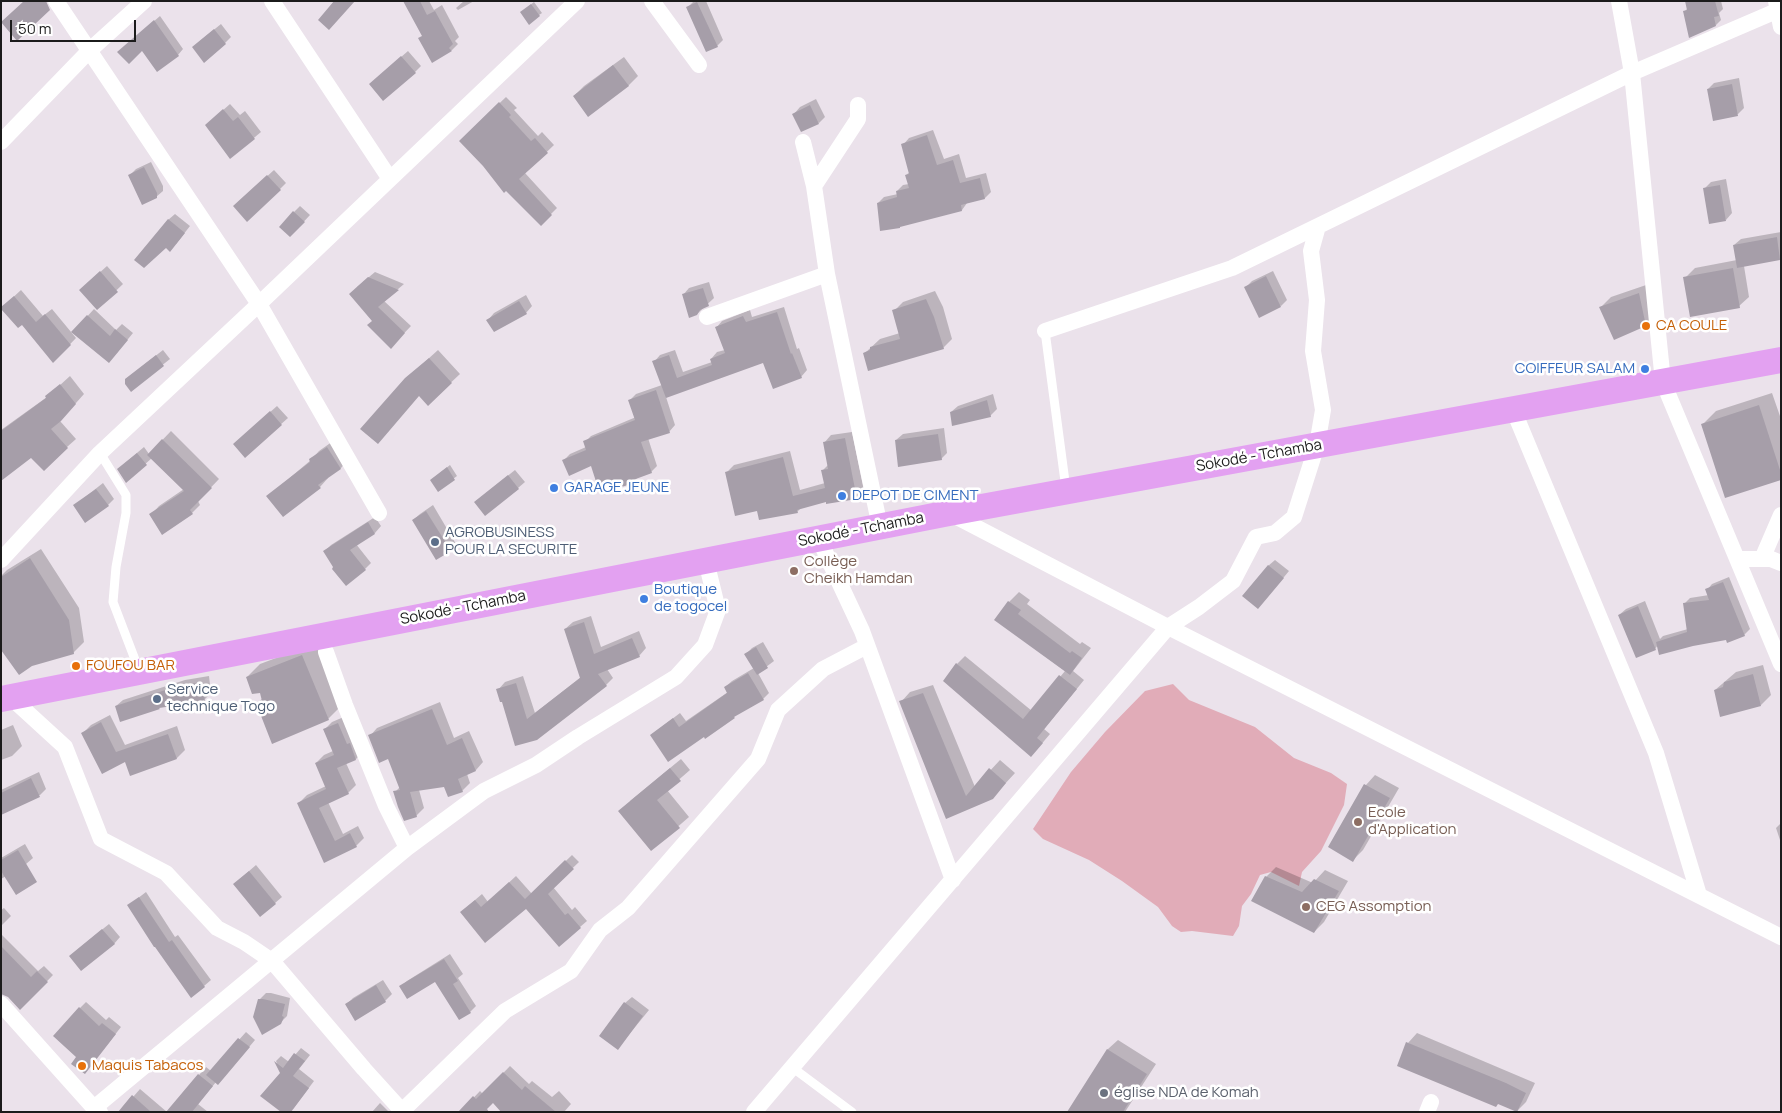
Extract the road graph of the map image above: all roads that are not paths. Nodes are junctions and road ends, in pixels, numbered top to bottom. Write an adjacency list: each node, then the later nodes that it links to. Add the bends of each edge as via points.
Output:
1 (56, 1): 8 (street)
2 (144, 1): 8 (street)
3 (272, 1): 14 (street)
4 (577, 1): 14 (street)
5 (652, 1): 9 (street)
6 (1619, 1): 10 (street)
7 (1779, 12): 10 (street)
8 (90, 50): 12 (street); 18 (street)
9 (699, 65)
10 (1632, 73): 16 (street); 22 (street)
11 (858, 105): 15 (street, via 858,120)
12 (1, 142)
13 (803, 142): 15 (street)
14 (390, 179): 18 (street)
15 (814, 186): 17 (street)
16 (1318, 226): 20 (street, via 1225,271); 24 (street, via 1311,251 1317,300 1313,350 1323,410)
17 (827, 274): 19 (street); 30 (street)
18 (259, 304): 25 (street); 27 (street)
19 (707, 317)
20 (1045, 331): 26 (lane)
21 (1781, 360): 22 (main road, Sokodé - Tchamba)
22 (1663, 382): 23 (main road, Sokodé - Tchamba); 32 (street)
23 (1514, 409): 24 (main road, Sokodé - Tchamba); 45 (street, via 1656,753)
24 (1317, 445): 26 (main road, Sokodé - Tchamba); 37 (street, via 1294,517 1275,533 1256,537 1232,581)
25 (100, 453): 34 (street); 41 (lane, via 126,495 113,602)
26 (1066, 491): 28 (main road, Sokodé - Tchamba)
27 (379, 513)
28 (949, 513): 30 (main road, Sokodé - Tchamba); 37 (street)
29 (1781, 515): 33 (street)
30 (880, 527): 31 (main road, Sokodé - Tchamba)
31 (819, 538): 35 (main road, Sokodé - Tchamba); 38 (street)
32 (1737, 559): 33 (street); 40 (street)
33 (1762, 559): 36 (street)
34 (1, 560)
35 (706, 560): 41 (main road, Sokodé - Tchamba); 43 (street, via 718,610 705,645 676,677 536,765 484,791)
36 (1781, 563)
37 (1168, 627): 44 (street); 45 (street)
38 (867, 646): 44 (street); 51 (street, via 823,669 778,710 758,759 628,908 600,930 570,971 505,1011)
39 (326, 652): 43 (street, via 386,806)
40 (1781, 664)
41 (140, 672): 42 (main road, Sokodé - Tchamba)
42 (4, 695): 47 (street, via 65,747 101,839 166,874 217,928)
43 (407, 848): 47 (street)
44 (953, 880): 49 (street)
45 (1699, 895): 46 (street)
46 (1781, 937)
47 (272, 961): 50 (street); 51 (street)
48 (1, 1004): 50 (street)
49 (793, 1068): 52 (street); 53 (lane)
50 (98, 1110)
51 (402, 1111)
52 (754, 1112)
53 (852, 1112)

